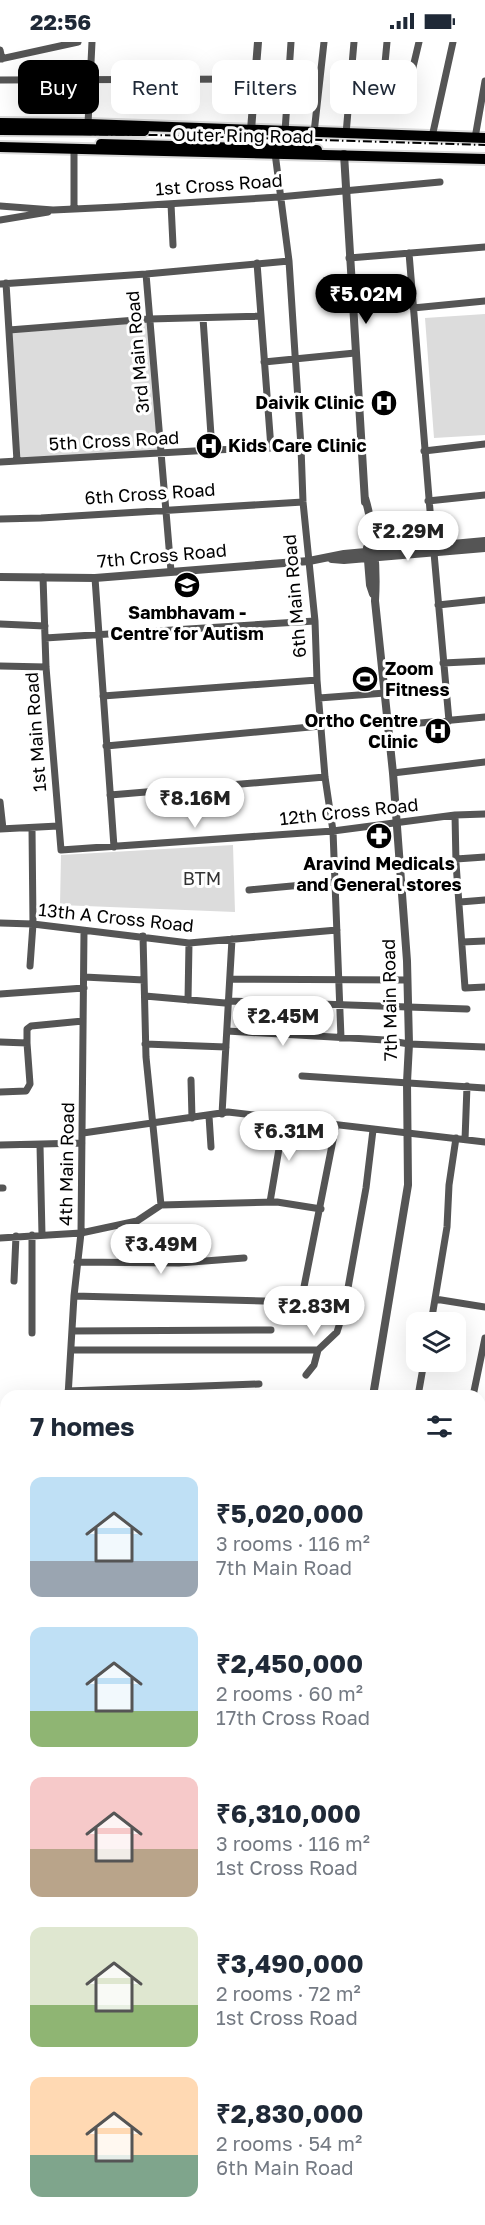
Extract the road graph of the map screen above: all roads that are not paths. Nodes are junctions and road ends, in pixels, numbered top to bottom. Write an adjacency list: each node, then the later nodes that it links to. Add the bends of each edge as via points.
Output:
1 (78, 42): 10 (street)
2 (92, 42): 13 (street)
3 (258, 42): 14 (street)
4 (291, 42): 28 (street)
5 (324, 42): 29 (street)
6 (354, 42): 30 (street)
7 (387, 42): 15 (street)
8 (419, 42): 16 (street)
9 (453, 42): 31 (street)
10 (44, 46): 12 (street)
11 (0, 50): 12 (street)
12 (1, 59)
13 (91, 60)
14 (257, 60)
15 (385, 60)
16 (415, 60)
17 (99, 78): 18 (street)
18 (212, 79)
19 (0, 80): 20 (street)
20 (18, 80)
21 (485, 81): 32 (street)
22 (88, 114): 25 (street)
23 (253, 114): 27 (street)
24 (0, 123): 25 (main road, Outer Ring Road)
25 (88, 124): 27 (main road, Outer Ring Road)
26 (0, 129): 32 (main road)
27 (251, 130): 28 (main road, Outer Ring Road)
28 (285, 132): 29 (main road, Outer Ring Road)
29 (314, 133): 30 (main road, Outer Ring Road)
30 (346, 134): 31 (main road, Outer Ring Road)
31 (432, 137): 32 (main road, Outer Ring Road)
32 (482, 139)
33 (0, 145): 34 (main road, Outer Ring Road); 37 (main road, via 154,145)
34 (74, 149): 35 (main road, Outer Ring Road); 43 (street)
35 (275, 153): 36 (main road, Outer Ring Road); 40 (street, 6th Main Road)
36 (344, 154): 37 (main road, Outer Ring Road); 39 (street, 7th Main Road)
37 (485, 157)
38 (440, 182): 39 (street, 1st Cross Road)
39 (345, 190): 40 (street, 1st Cross Road); 49 (street, 7th Main Road)
40 (279, 197): 41 (street, 1st Cross Road); 50 (street, 6th Main Road)
41 (171, 204): 43 (street, 1st Cross Road); 46 (street)
42 (0, 206): 44 (street, 1st Cross Road)
43 (74, 209): 44 (street, 1st Cross Road)
44 (53, 210): 45 (street)
45 (0, 220)
46 (173, 245)
47 (485, 247): 48 (street)
48 (409, 253): 49 (street); 55 (street)
49 (349, 258): 60 (street, 7th Main Road)
50 (289, 261): 51 (street); 61 (street, 6th Main Road)
51 (257, 263): 52 (street); 56 (street)
52 (146, 274): 53 (street); 58 (street, 3rd Main Road)
53 (3, 284): 59 (street)
54 (485, 302): 55 (street)
55 (413, 308): 67 (street)
56 (261, 316): 57 (street); 62 (street)
57 (203, 318): 58 (street); 66 (street)
58 (149, 320): 59 (street); 68 (street, 3rd Main Road)
59 (9, 330): 70 (street)
60 (355, 353): 61 (street); 79 (street, 7th Main Road)
61 (296, 359): 62 (street); 64 (street, 6th Main Road)
62 (264, 362): 65 (street)
63 (485, 444): 67 (street)
64 (302, 447): 65 (street, 5th Cross Road); 73 (street, 6th Main Road)
65 (271, 448): 66 (street, 5th Cross Road)
66 (212, 450): 68 (street, 5th Cross Road)
67 (424, 451): 72 (street)
68 (162, 454): 70 (street, 5th Cross Road); 74 (street, 3rd Main Road)
69 (0, 462): 70 (street, 5th Cross Road)
70 (17, 462)
71 (485, 495): 72 (street)
72 (428, 501): 78 (street)
73 (303, 502): 74 (street, 6th Cross Road); 80 (street, 6th Main Road)
74 (166, 509): 75 (street, 6th Cross Road); 81 (street, 3rd Main Road)
75 (0, 519)
76 (485, 541): 78 (street, 7th Cross Road)
77 (485, 548): 78 (street, 7th Cross Road)
78 (433, 550): 79 (street, 7th Cross Road); 86 (street)
79 (370, 555): 80 (street, 7th Cross Road); 97 (street, 7th Main Road, via 370,585)
80 (309, 561): 81 (street, 7th Cross Road); 87 (street, 6th Main Road)
81 (171, 571): 84 (street, 7th Cross Road)
82 (0, 577): 83 (street, 7th Cross Road)
83 (43, 577): 84 (street, 7th Cross Road); 89 (street, 1st Main Road)
84 (95, 578): 90 (street)
85 (485, 600): 86 (street)
86 (438, 605): 93 (street)
87 (315, 621): 90 (street); 96 (street, 6th Main Road)
88 (0, 624): 89 (street)
89 (45, 626): 91 (street, 1st Main Road)
90 (99, 635): 91 (street); 98 (street)
91 (45, 638): 95 (street, 1st Main Road)
92 (485, 660): 93 (street)
93 (443, 663): 101 (street)
94 (0, 666): 95 (street)
95 (46, 667): 113 (street, 1st Main Road)
96 (317, 680): 98 (street); 99 (street, 6th Main Road)
97 (385, 693): 99 (street); 103 (street, 7th Main Road)
98 (103, 696): 104 (street)
99 (319, 698): 102 (street, 6th Main Road)
100 (485, 717): 101 (street)
101 (449, 721): 103 (street)
102 (321, 726): 104 (street); 107 (street, 6th Main Road)
103 (388, 726): 106 (street, 7th Main Road)
104 (106, 746): 108 (street)
105 (485, 762): 106 (street)
106 (393, 773): 112 (street, 7th Main Road)
107 (325, 777): 108 (street); 116 (street, 6th Main Road)
108 (110, 795): 117 (street)
109 (0, 802): 115 (street)
110 (485, 814): 111 (street, 12th Cross Road)
111 (455, 815): 112 (street, 12th Cross Road); 119 (street)
112 (396, 823): 116 (street, 12th Cross Road); 138 (street, 7th Main Road)
113 (58, 826): 114 (street); 117 (street, 12th Cross Road, via 61,850)
114 (32, 828): 115 (street); 125 (street)
115 (1, 829)
116 (333, 831): 117 (street, 12th Cross Road); 120 (street, 6th Main Road)
117 (114, 848)
118 (485, 857): 119 (street)
119 (456, 859): 123 (street)
120 (335, 882): 121 (street); 126 (street, 6th Main Road)
121 (249, 890)
122 (485, 900): 123 (street)
123 (460, 902): 131 (street)
124 (0, 923): 125 (street, 13th A Cross Road)
125 (33, 924): 127 (street, 13th A Cross Road); 133 (street)
126 (337, 930): 129 (street, 13th A Cross Road); 137 (street, 6th Main Road)
127 (84, 931): 128 (street, 13th A Cross Road); 134 (street, 4th Main Road)
128 (143, 936): 132 (street, 13th A Cross Road); 136 (street)
129 (232, 939): 132 (street, 13th A Cross Road); 135 (street)
130 (485, 941): 131 (street)
131 (462, 942): 139 (street, via 465,988)
132 (189, 943): 143 (street)
133 (30, 966)
134 (84, 977): 136 (street); 140 (street, 4th Main Road)
135 (231, 979): 137 (street); 144 (street)
136 (144, 980): 142 (street)
137 (339, 980): 138 (street); 145 (street, 6th Main Road)
138 (407, 980): 146 (street, 7th Main Road)
139 (485, 987)
140 (84, 988): 141 (street); 148 (street, 4th Main Road)
141 (0, 994)
142 (144, 996): 143 (street); 153 (street)
143 (188, 1000): 144 (street)
144 (230, 1001): 145 (street); 149 (street)
145 (341, 1004): 146 (street); 150 (street, 6th Main Road)
146 (409, 1006): 147 (street); 154 (street, 7th Main Road)
147 (466, 1009)
148 (83, 1021): 152 (street, via 31,1026 27,1029); 171 (street, 4th Main Road)
149 (227, 1031): 150 (street); 155 (street)
150 (341, 1038): 154 (street)
151 (0, 1042): 152 (street)
152 (27, 1043): 162 (street, via 29,1089)
153 (145, 1044): 155 (street); 167 (street)
154 (409, 1044): 156 (street); 159 (street, 7th Main Road)
155 (226, 1047): 163 (street)
156 (485, 1047)
157 (302, 1076): 159 (street)
158 (191, 1080): 165 (street)
159 (407, 1082): 160 (street); 170 (street, 7th Main Road)
160 (467, 1086): 161 (street); 173 (street)
161 (485, 1088)
162 (0, 1092)
163 (222, 1114): 164 (street); 166 (street)
164 (209, 1116): 165 (street); 178 (street)
165 (192, 1118): 167 (street)
166 (284, 1119): 168 (street); 179 (street)
167 (151, 1123): 171 (street); 180 (street)
168 (336, 1125): 169 (street); 181 (street)
169 (373, 1130): 170 (street); 194 (street)
170 (408, 1132): 172 (street); 207 (street, 7th Main Road, via 408,1185)
171 (82, 1133): 175 (street, 4th Main Road)
172 (456, 1138): 173 (street); 191 (street)
173 (465, 1140): 174 (street)
174 (485, 1142)
175 (82, 1143): 176 (street); 182 (street, 4th Main Road)
176 (40, 1144): 177 (street); 183 (street)
177 (0, 1145)
178 (211, 1147)
179 (270, 1202): 180 (street); 181 (street)
180 (162, 1205): 182 (street, via 137,1221)
181 (321, 1209): 192 (street)
182 (81, 1233): 183 (street); 188 (street, 4th Main Road)
183 (42, 1234): 184 (street)
184 (32, 1235): 185 (street); 198 (street)
185 (16, 1236): 186 (street); 189 (street)
186 (0, 1238)
187 (244, 1258): 188 (street, via 179,1263)
188 (77, 1262): 190 (street, 4th Main Road)
189 (14, 1281)
190 (74, 1296): 192 (street); 196 (street, 4th Main Road)
191 (435, 1299): 193 (street); 195 (street)
192 (301, 1302): 194 (street)
193 (485, 1307)
194 (344, 1310): 201 (street, via 336,1332)
195 (433, 1312)
196 (72, 1330): 197 (street); 200 (street, 4th Main Road)
197 (271, 1330)
198 (32, 1333)
199 (485, 1338): 209 (street)
200 (70, 1350): 201 (street); 205 (street, 4th Main Road)
201 (318, 1350): 203 (street)
202 (422, 1372): 208 (street)
203 (306, 1375)
204 (259, 1384): 206 (street)
205 (68, 1390)
206 (144, 1390)
207 (374, 1390)
208 (419, 1390)
209 (474, 1390)

